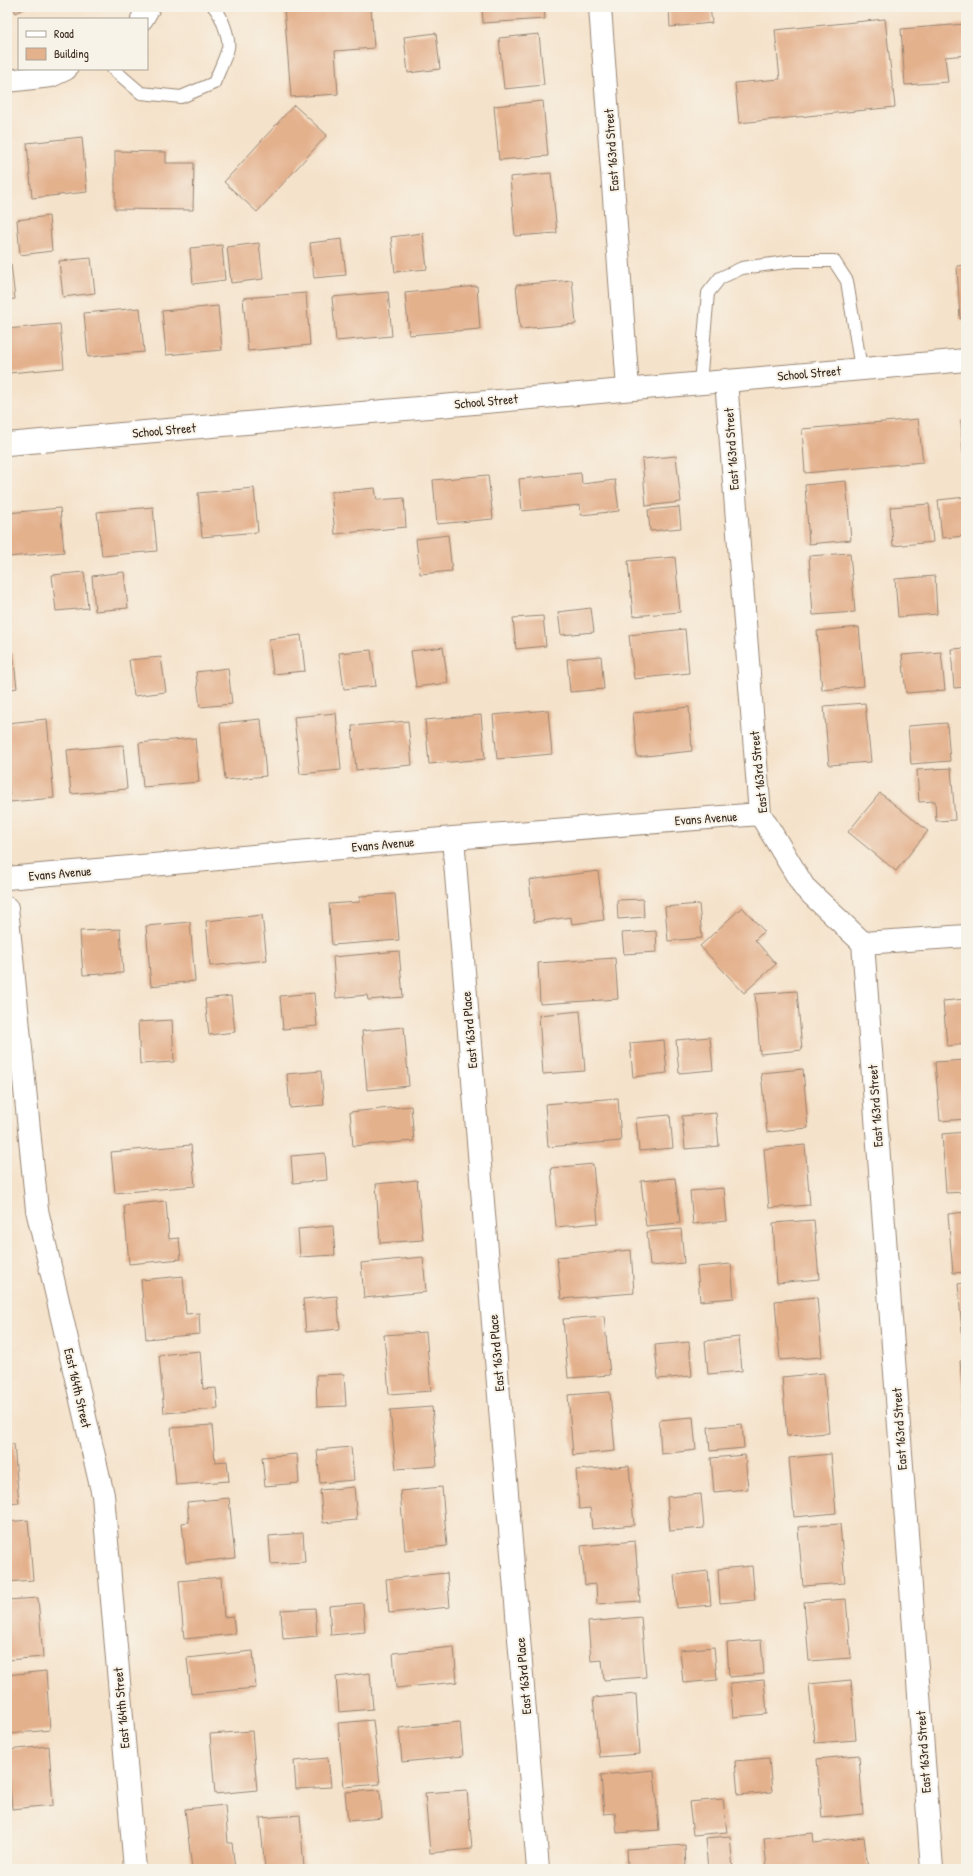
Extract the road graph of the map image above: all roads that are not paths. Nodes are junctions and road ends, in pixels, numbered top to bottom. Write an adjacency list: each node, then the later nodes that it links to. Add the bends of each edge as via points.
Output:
1 (149, 7): 4 (street)
2 (214, 7): 6 (lane, via 225,28 228,46 214,83 181,97 141,93)
3 (600, 7): 12 (street, East 163rd Street)
4 (143, 18)
5 (64, 70): 7 (street, via 50,76)
6 (114, 70)
7 (7, 81)
8 (966, 360): 9 (street, School Street)
9 (861, 369): 10 (street, School Street); 11 (lane, via 847,281 834,261 794,262 742,268 720,278 708,293)
10 (726, 380): 11 (street, School Street); 14 (street, East 163rd Street)
11 (700, 383): 12 (street, School Street)
12 (628, 389): 13 (street, School Street)
13 (7, 444)
14 (760, 814): 15 (street, Evans Avenue); 19 (street, East 163rd Street, via 804,887)
15 (453, 838): 16 (street, Evans Avenue); 21 (street, East 163rd Place)
16 (7, 878)
17 (7, 908): 20 (street, East 164th Street, via 37,1210 103,1495)
18 (966, 936): 19 (street)
19 (863, 943): 22 (street, East 163rd Street)
20 (135, 1869)
21 (538, 1869)
22 (932, 1869)

